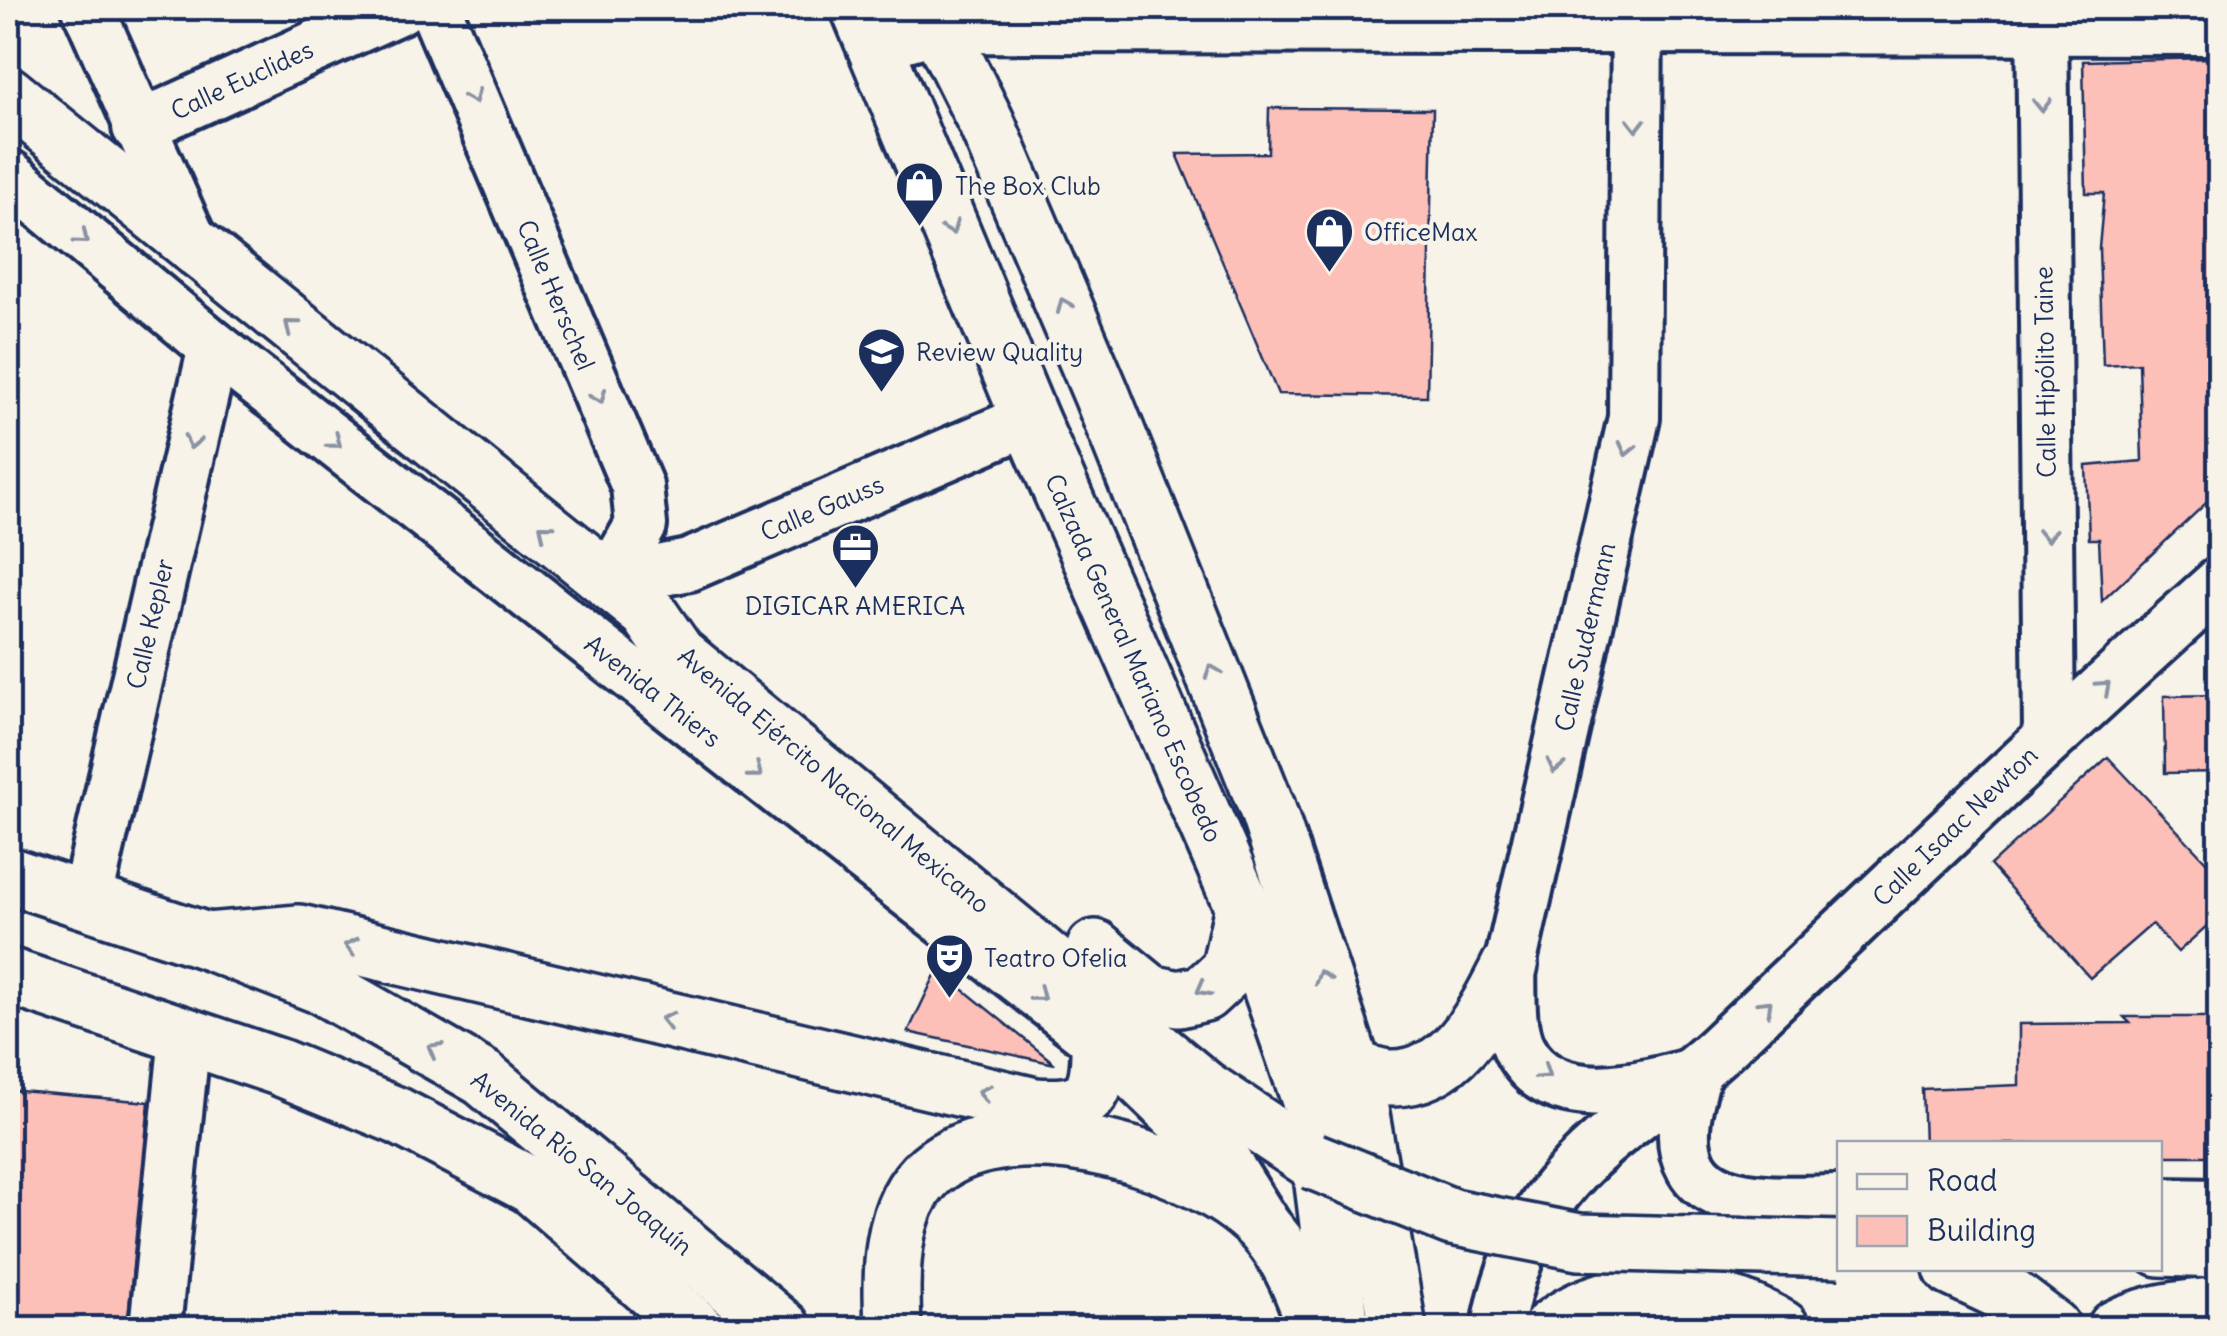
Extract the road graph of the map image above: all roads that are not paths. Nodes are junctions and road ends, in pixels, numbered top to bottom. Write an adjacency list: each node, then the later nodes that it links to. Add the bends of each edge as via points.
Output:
1 (88, 8): 11 (street)
2 (400, 8): 11 (street, Calle Euclides)
3 (435, 8): 17 (street, Calle Herschel, one-way to 17, via 637,486 641,526)
4 (933, 17): 5 (street); 8 (street); 27 (main road, one-way to 4, via 1267,808 1086,357 986,122)
5 (1239, 17): 6 (street)
6 (1637, 17): 7 (street); 23 (street, Calle Sudermann, one-way to 23, via 1634,418)
7 (2042, 18): 9 (street); 18 (street, Calle Hipólito Taine, one-way to 18)
8 (867, 26): 15 (main road, Calzada General Mariano Escobedo, one-way to 15)
9 (2220, 28)
10 (8, 95): 13 (main road)
11 (138, 127): 13 (street)
12 (8, 175): 14 (street, Avenida Thiers, one-way to 14)
13 (195, 250): 17 (main road, one-way to 13)
14 (214, 346): 20 (street, Calle Kepler, one-way to 20); 26 (street, Avenida Thiers, one-way to 26)
15 (1030, 419): 17 (street, Calle Gauss); 21 (main road, Calzada General Mariano Escobedo)
16 (2220, 584): 18 (street, Calle Isaac Newton, one-way to 16)
17 (629, 597): 21 (main road, one-way to 17, via 1229,970 1204,993 1179,999 1150,993 698,624); 35 (main road, Avenida Ejército Nacional Mexicano, bridge, via 677,654 1203,1088 1313,1161 1452,1217 1579,1242)
18 (2049, 736): 28 (street, Calle Isaac Newton, one-way to 18)
19 (8, 875): 20 (main road, Avenida Río San Joaquín)
20 (86, 902): 22 (main road, Avenida Río San Joaquín)
21 (1243, 907): 45 (main road, Calzada General Mariano Escobedo, via 1314,1112)
22 (208, 941): 26 (main road, one-way to 22, via 1096,1088 1082,1103 1035,1106 299,934); 42 (main road, Avenida Río San Joaquín, one-way to 22, via 483,1078 324,986)
23 (1510, 965): 27 (main road, via 1461,1048 1421,1074 1390,1078); 28 (street, Calle Sudermann, one-way to 28, via 1518,1048 1538,1074 1602,1092 1639,1090)
24 (8, 976): 25 (main road)
25 (186, 1036): 29 (main road); 39 (street)
26 (1099, 1041): 33 (street, Avenida Thiers, via 1227,1165)
27 (1352, 1070): 46 (main road)
28 (1695, 1073): 30 (street, via 1684,1121 1685,1150 1697,1178 1720,1194 1749,1200); 47 (street, Calle Isaac Newton, via 1613,1132 1558,1188 1517,1260)
29 (398, 1116): 40 (main road); 41 (main road, Avenida Río San Joaquín, via 532,1186)
30 (1837, 1201)
31 (2162, 1204): 32 (street)
32 (2220, 1206)
33 (1270, 1234): 43 (main road, via 1225,1196 1152,1160 1052,1141 970,1149 931,1170 902,1218 893,1266); 44 (main road)
34 (2162, 1248): 36 (main road)
35 (1837, 1250)
36 (2220, 1250)
37 (1958, 1271): 50 (main road, via 2007,1294)
38 (2220, 1306): 51 (main road)
39 (155, 1328)
40 (640, 1328)
41 (696, 1328)
42 (782, 1328)
43 (894, 1328)
44 (1316, 1328)
45 (1340, 1328)
46 (1398, 1328)
47 (1498, 1328)
48 (1552, 1328): 49 (main road, via 1584,1306 1656,1294 1728,1305)
49 (1781, 1328)
50 (2052, 1328)
51 (2116, 1328)

